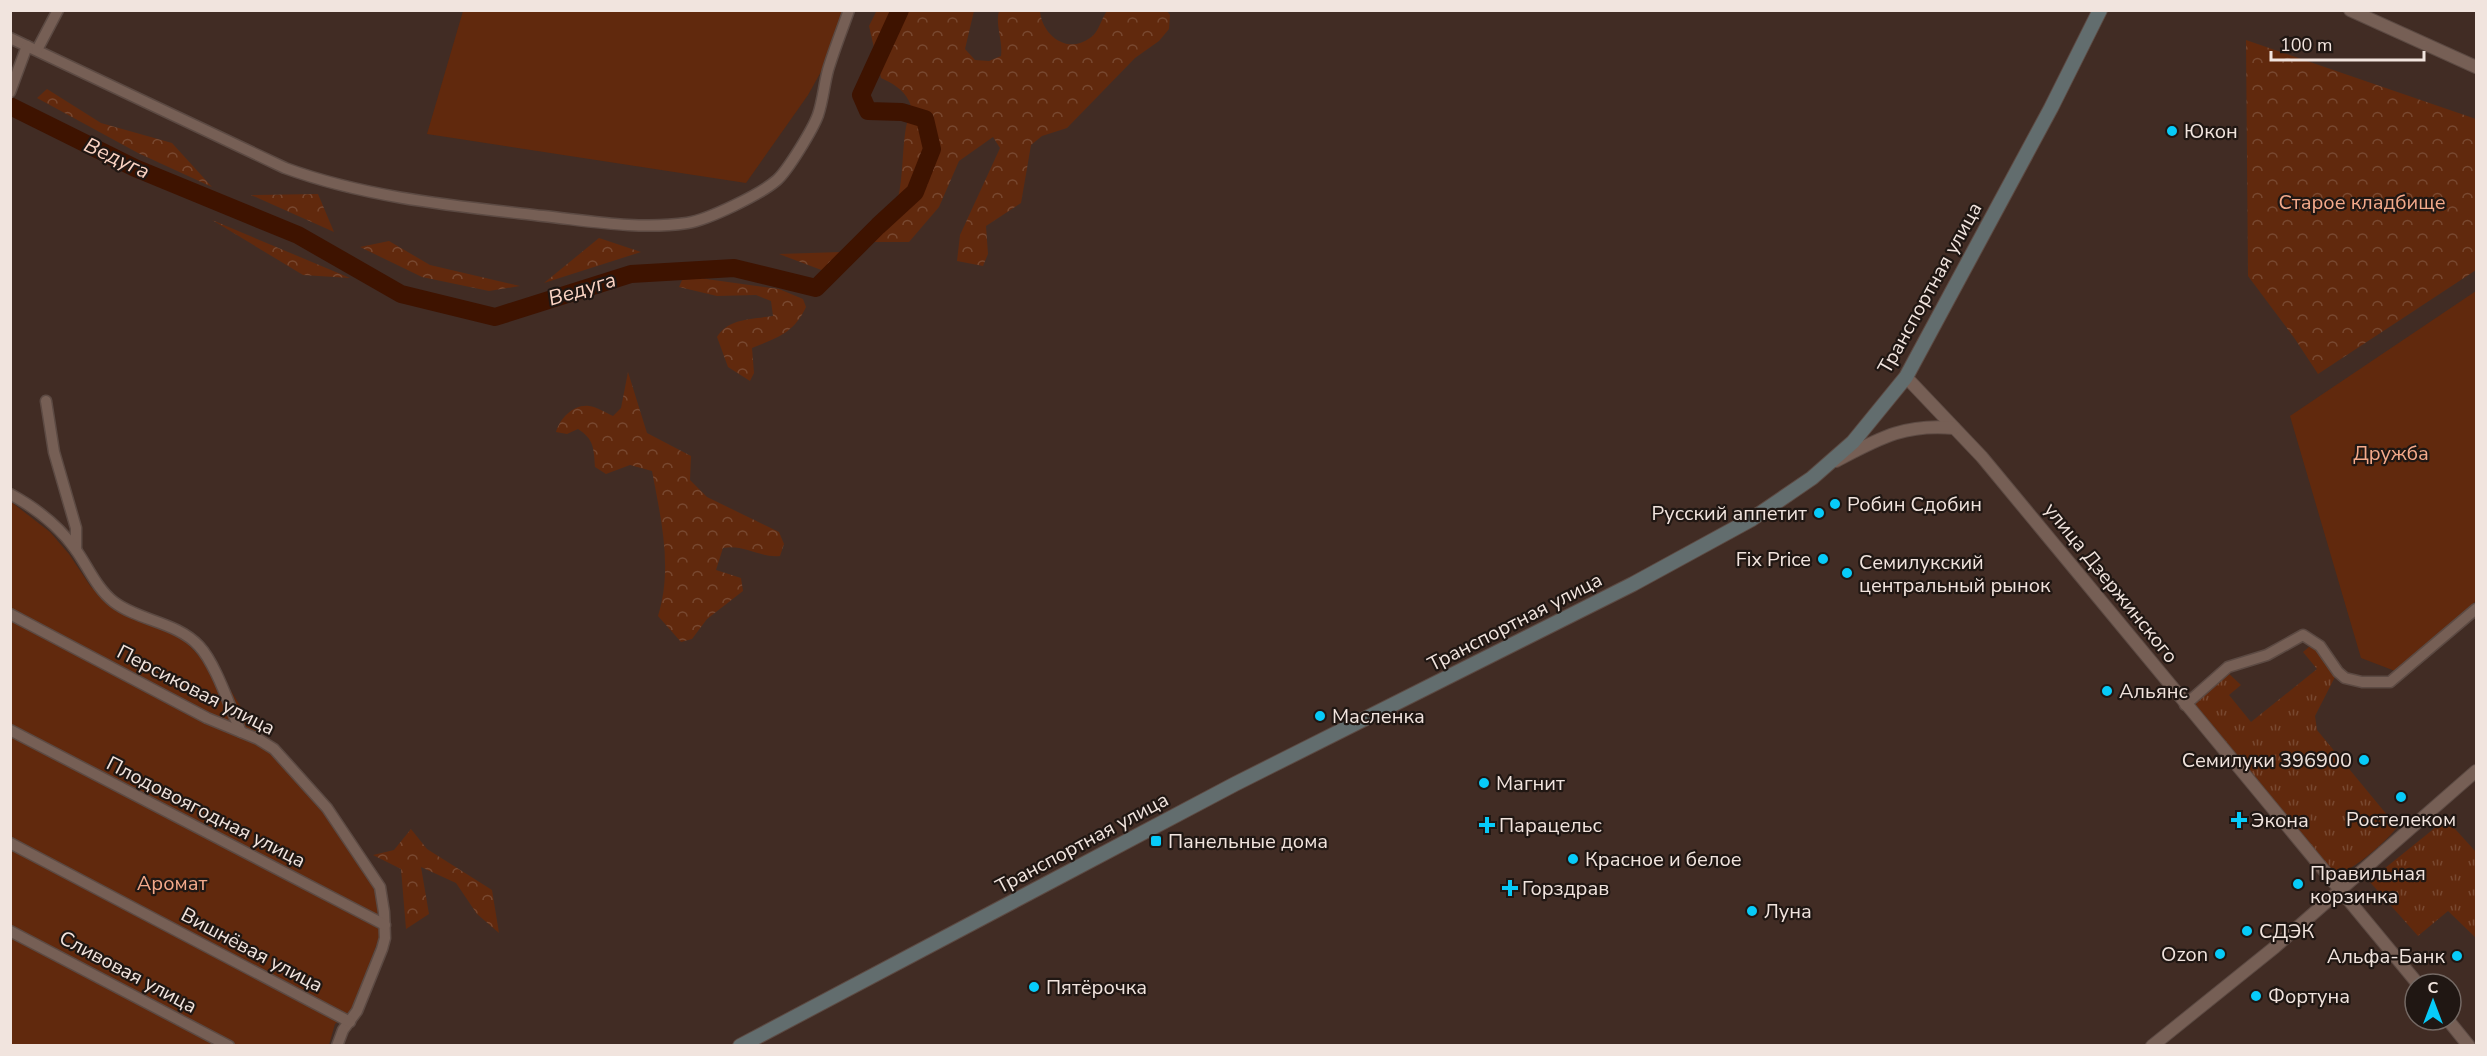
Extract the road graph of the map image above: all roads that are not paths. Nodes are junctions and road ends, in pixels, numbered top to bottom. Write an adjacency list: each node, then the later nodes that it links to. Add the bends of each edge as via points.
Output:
1 (58, 10): 6 (street)
2 (849, 10): 6 (street, via 828,71 818,116 777,180 714,214 690,223 667,225 634,226 473,208 320,181)
3 (2100, 10): 9 (main road, Транспортная улица, via 2052,108)
4 (2349, 10): 7 (street)
5 (10, 38): 6 (street)
6 (32, 48): 8 (street)
7 (2476, 67)
8 (11, 90)
9 (1906, 377): 11 (street, улица Дзержинского); 12 (main road, Транспортная улица, via 1853,442)
10 (46, 401): 14 (street, via 54,452 76,528)
11 (1954, 428): 12 (street, via 1928,425 1901,430); 17 (street, улица Дзержинского, via 1989,465)
12 (1824, 467): 30 (main road, Транспортная улица, via 1752,519 1632,584 1235,784)
13 (10, 494): 14 (street, via 42,514)
14 (76, 550): 19 (street, via 114,602 184,634 198,645 207,656)
15 (2476, 609): 17 (street, via 2390,682 2345,678 2320,646 2304,635 2267,655 2228,667)
16 (10, 614): 19 (street, Персиковая улица)
17 (2185, 705): 22 (street, улица Дзержинского)
18 (10, 730): 23 (street, Плодовоягодная улица)
19 (240, 732): 23 (street, Персиковая улица, via 274,749 327,808 380,887)
20 (2476, 771): 22 (street)
21 (10, 843): 26 (street, Вишнёвая улица)
22 (2340, 892): 25 (street, улица Дзержинского); 31 (street)
23 (385, 925): 26 (street, Персиковая улица, via 382,949)
24 (10, 931): 28 (street, Сливовая улица)
25 (2408, 972)
26 (350, 1022): 29 (street, Персиковая улица)
27 (2458, 1032): 32 (street)
28 (230, 1046)
29 (337, 1046)
30 (740, 1046)
31 (2151, 1046)
32 (2469, 1046)

